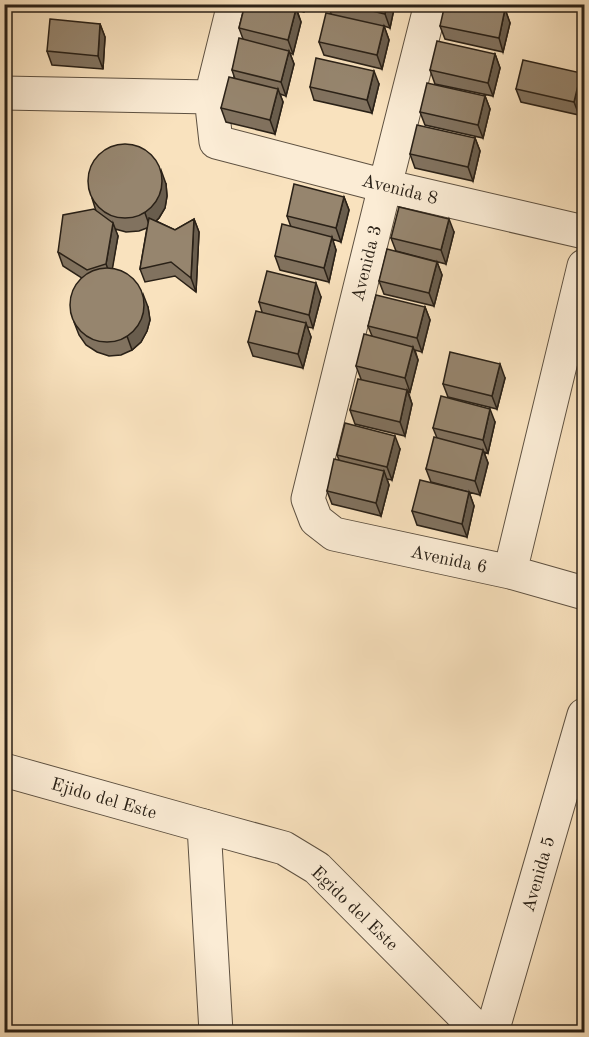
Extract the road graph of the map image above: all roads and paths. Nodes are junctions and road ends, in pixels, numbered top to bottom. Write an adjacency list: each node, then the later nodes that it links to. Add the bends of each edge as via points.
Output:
1 (234, 4): 4 (street)
2 (431, 4): 5 (street, Avenida 3)
3 (4, 93): 4 (street)
4 (211, 97): 5 (street, Avenida 8, via 216,142)
5 (385, 186): 6 (street, Avenida 8); 8 (street, Avenida 3, via 308,499)
6 (585, 232)
7 (585, 266): 9 (street)
8 (316, 520): 9 (street, Avenida 6, via 334,534)
9 (510, 572): 10 (street, Avenida 6)
10 (585, 593)
11 (584, 724): 16 (street, Avenida 5)
12 (4, 770): 13 (street, Ejido del Este)
13 (204, 826): 14 (street); 15 (street, Egido del Este, via 284,848 316,868)
14 (216, 1032)
15 (480, 1032)
16 (492, 1032)

